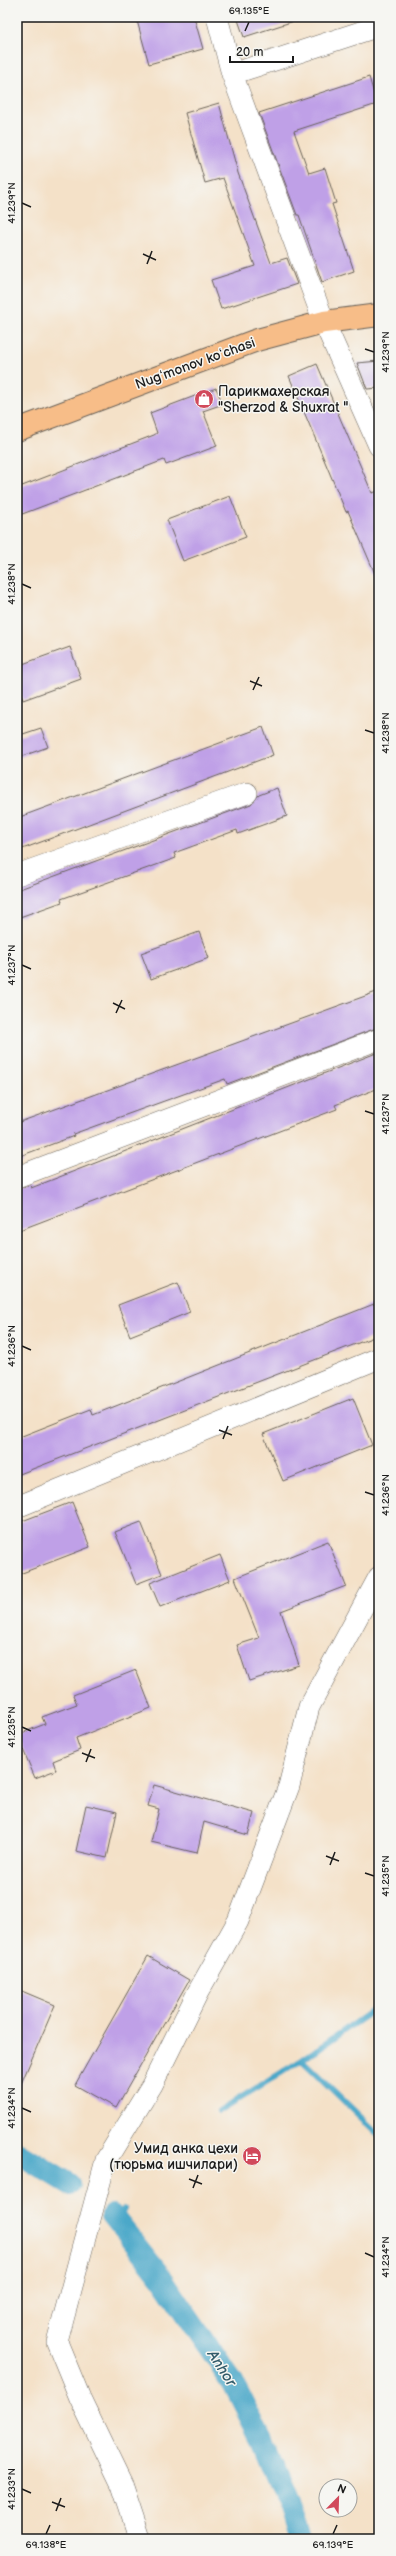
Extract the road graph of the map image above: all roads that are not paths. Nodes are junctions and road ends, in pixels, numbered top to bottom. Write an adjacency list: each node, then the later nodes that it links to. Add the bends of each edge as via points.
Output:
1 (217, 17): 3 (street)
2 (379, 26): 3 (street)
3 (232, 74): 5 (street)
4 (379, 315): 5 (main road, Nugʻmonov koʻchasi)
5 (324, 322): 6 (main road, Nugʻmonov koʻchasi, via 257,340); 7 (street)
6 (17, 430)
7 (379, 446)
8 (247, 793): 9 (street)
9 (17, 875)
10 (379, 1039): 11 (street)
11 (17, 1177)
12 (379, 1358): 13 (street)
13 (17, 1507)
14 (379, 1577): 15 (street, via 310,1707 289,1786 238,1921 198,1992 152,2085 106,2160 57,2342 80,2398 122,2485)
15 (140, 2539)

